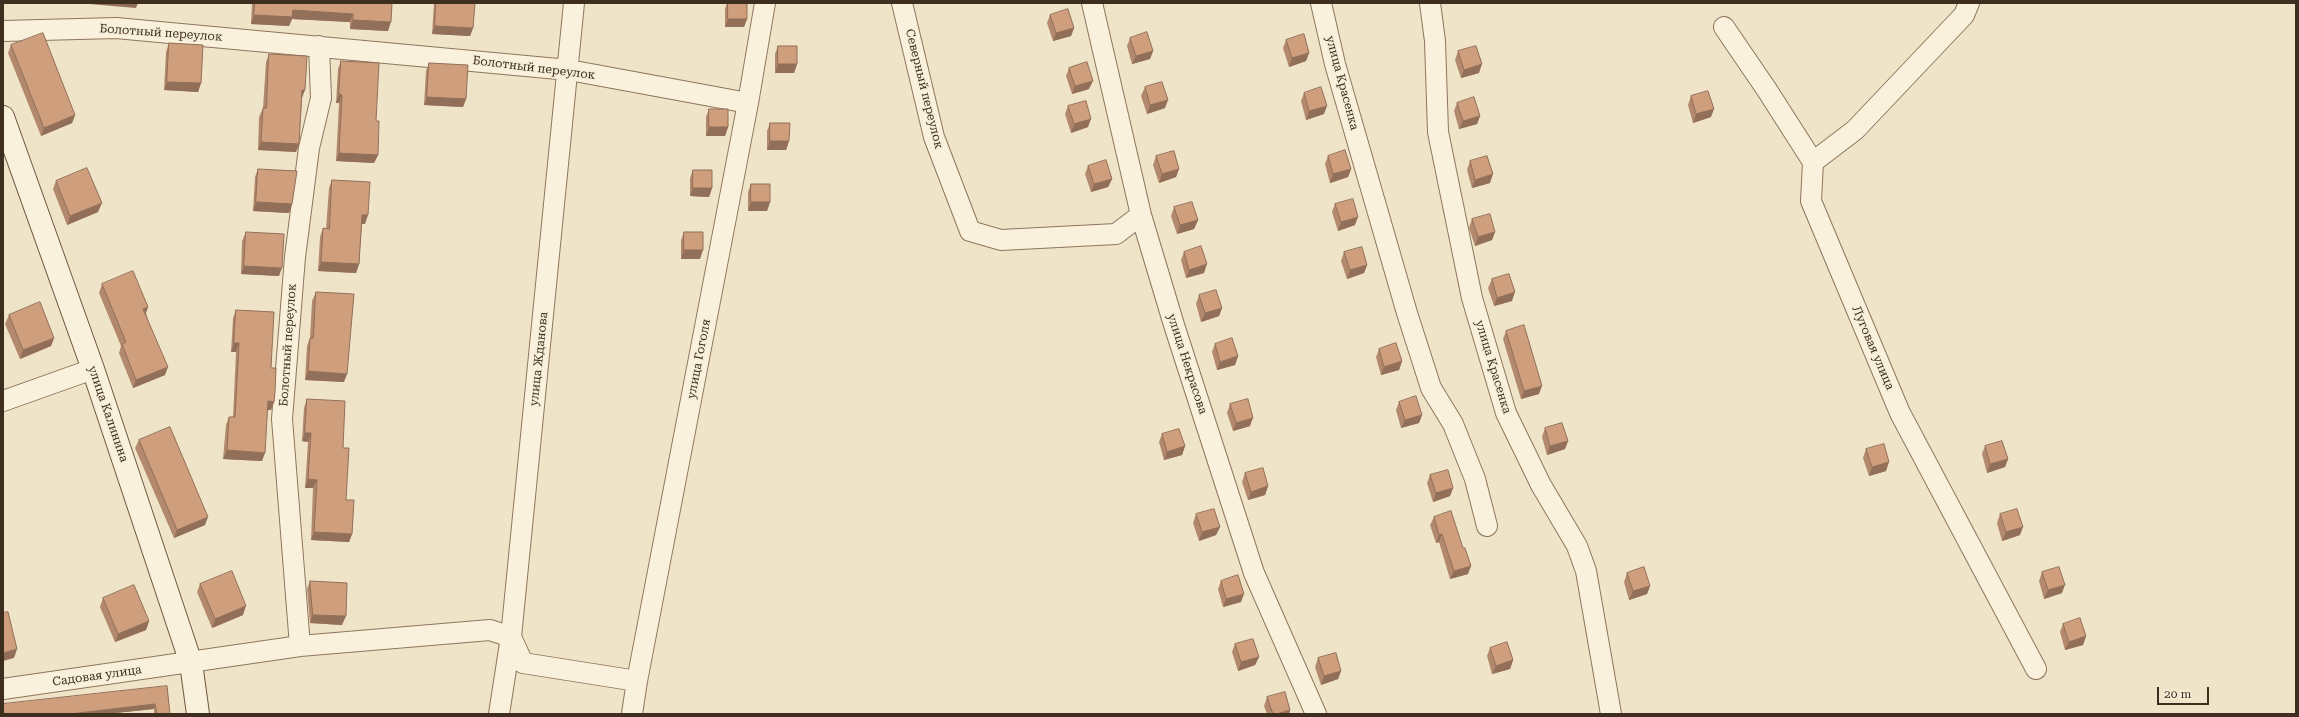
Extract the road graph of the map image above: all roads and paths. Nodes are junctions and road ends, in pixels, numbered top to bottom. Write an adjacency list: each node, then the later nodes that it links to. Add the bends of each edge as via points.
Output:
1 (574, 3): 11 (street, улица Жданова)
2 (765, 3): 12 (street, улица Гоголя)
3 (902, 3): 15 (street, Северный переулок, via 934,137 970,232 1001,240 1116,234)
4 (1092, 3): 15 (street, улица Некрасова)
5 (1321, 3): 18 (street, улица Красенка, via 1335,64 1407,313 1431,388 1453,424 1472,472)
6 (1430, 3): 29 (street, улица Красенка, via 1435,41 1438,132 1472,298 1506,413 1541,485 1577,546 1586,570)
7 (1969, 3): 14 (street, via 1964,15 1855,130)
8 (1724, 27): 14 (street)
9 (3, 31): 10 (street, Болотный переулок, via 116,28)
10 (318, 46): 11 (street, Болотный переулок); 20 (street, Болотный переулок, via 321,98 309,148 295,257 282,419)
11 (568, 70): 12 (street, Болотный переулок); 19 (street, улица Жданова)
12 (748, 103): 23 (street, улица Гоголя)
13 (3, 117): 16 (street, улица Калинина)
14 (1812, 162): 22 (street, Луговая улица, via 1811,201 1900,413)
15 (1141, 215): 28 (street, улица Некрасова, via 1254,573)
16 (93, 369): 17 (street); 21 (street, улица Калинина)
17 (3, 401)
18 (1487, 526)
19 (511, 637): 20 (street, Садовая улица, via 490,630); 23 (street, via 523,663); 26 (street, улица Жданова)
20 (300, 646): 21 (street, Садовая улица)
21 (191, 663): 24 (street, Садовая улица); 25 (street, улица Калинина)
22 (2036, 669)
23 (637, 681): 27 (street, улица Гоголя)
24 (3, 689)
25 (198, 714)
26 (498, 714)
27 (632, 714)
28 (1316, 714)
29 (1611, 714)

